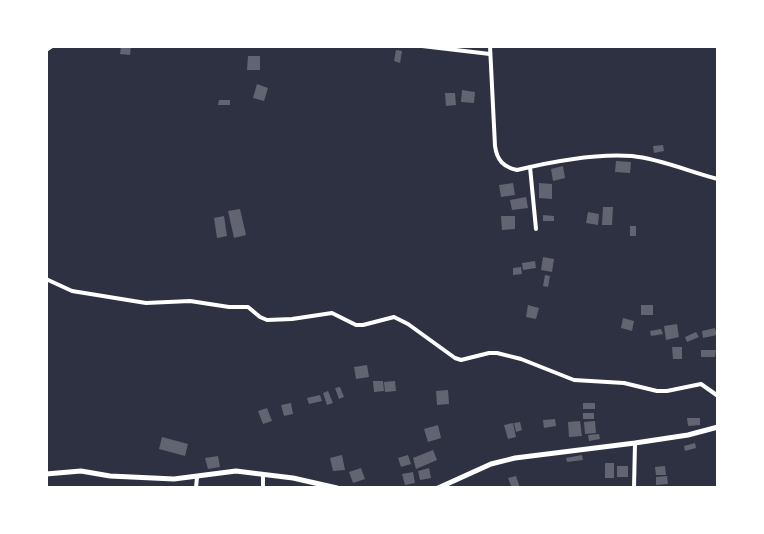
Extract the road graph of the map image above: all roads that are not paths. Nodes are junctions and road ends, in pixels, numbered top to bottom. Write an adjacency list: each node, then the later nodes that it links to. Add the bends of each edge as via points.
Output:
1 (52, 46): 4 (street)
2 (422, 46): 5 (street)
3 (490, 46): 5 (street)
4 (46, 50)
5 (490, 54): 6 (street, via 497,156 509,168)
6 (530, 167): 7 (street, via 592,157 632,156); 8 (street)
7 (717, 179)
8 (536, 230)
9 (46, 279): 10 (street, via 72,291 146,303 189,301 248,307 267,320 332,313 359,326 394,317 461,360 497,353 574,380 624,383 657,391 701,384)
10 (717, 396)
11 (717, 427): 12 (street)
12 (635, 444): 16 (street, via 514,458); 20 (street)
13 (46, 474): 15 (street, via 81,471 135,477)
14 (263, 474): 15 (street, via 236,471); 18 (street); 19 (street)
15 (197, 477): 17 (street)
16 (439, 487)
17 (196, 488)
18 (263, 488)
19 (337, 488)
20 (634, 488)

